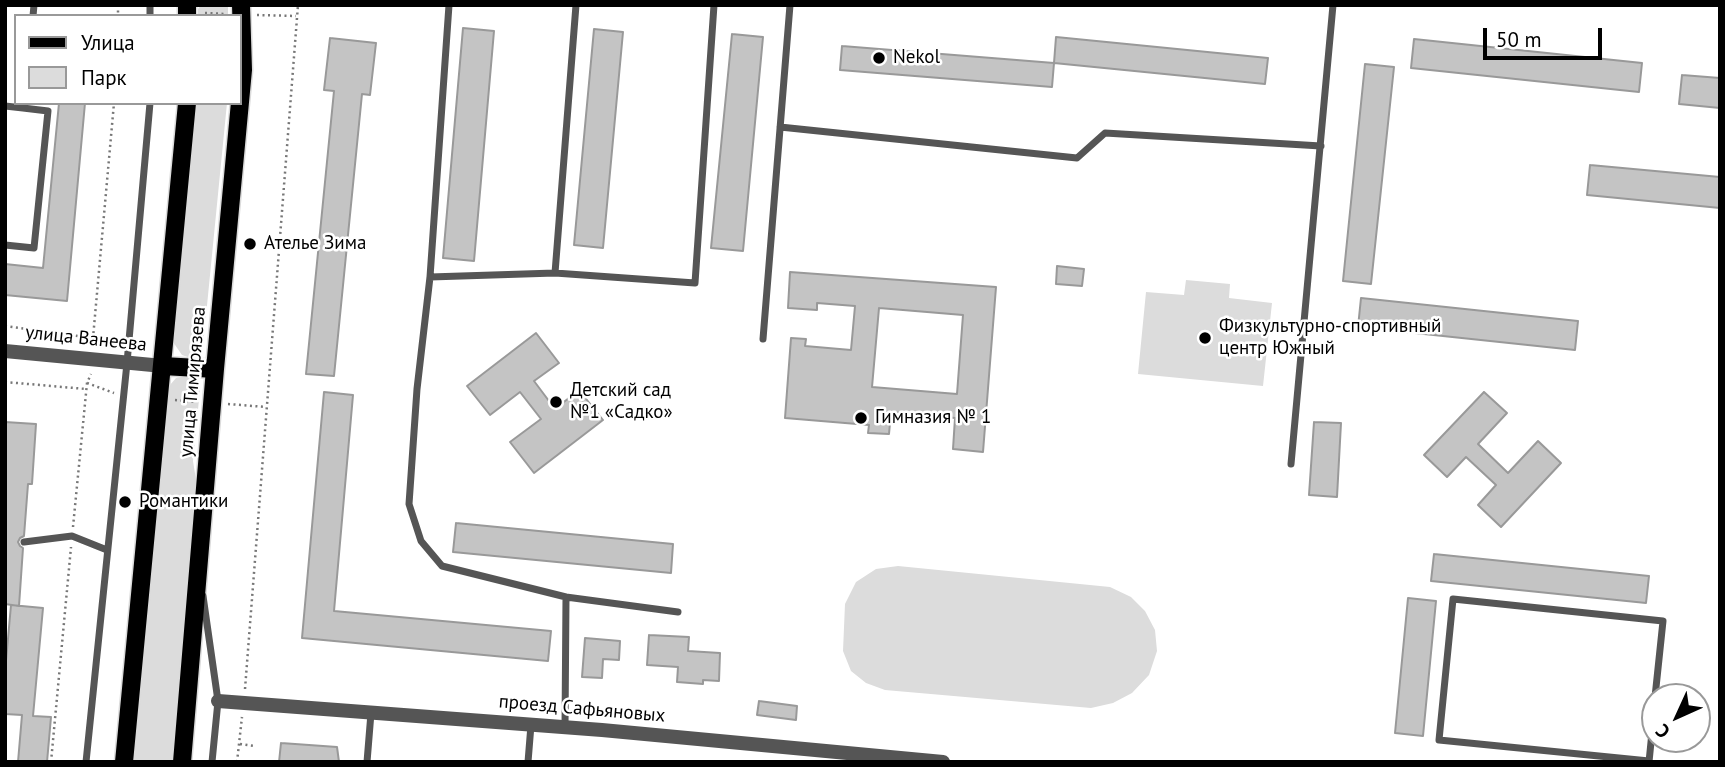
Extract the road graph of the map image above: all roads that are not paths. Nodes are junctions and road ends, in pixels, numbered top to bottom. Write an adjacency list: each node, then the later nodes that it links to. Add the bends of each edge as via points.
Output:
1 (449, 5): 17 (lane)
2 (576, 5): 16 (lane)
3 (714, 5): 16 (lane, via 695,283)
4 (790, 5): 13 (lane)
5 (1333, 5): 14 (lane)
6 (242, 40): 7 (main road, улица Тимирязева)
7 (242, 81)
8 (150, 105): 20 (lane)
9 (187, 105): 21 (main road, улица Тимирязева)
10 (240, 105): 22 (main road, улица Тимирязева)
11 (5, 106): 12 (lane)
12 (23, 106): 15 (lane, via 48,111 34,248)
13 (780, 127): 14 (lane, via 1077,158 1104,133); 18 (lane)
14 (1321, 146): 23 (lane)
15 (5, 245)
16 (555, 273): 17 (lane)
17 (430, 277): 27 (lane, via 409,504 421,541 442,566)
18 (763, 340)
19 (5, 351): 20 (street, улица Ванеева)
20 (127, 363): 21 (street, улица Ванеева); 25 (lane)
21 (163, 366): 22 (main road); 35 (main road, улица Тимирязева)
22 (215, 369): 26 (main road, улица Тимирязева)
23 (1291, 464)
24 (24, 542): 25 (lane, via 72,536)
25 (107, 550): 34 (lane)
26 (198, 565): 30 (lane); 36 (main road, улица Тимирязева)
27 (566, 597): 28 (lane); 33 (lane)
28 (678, 612)
29 (1657, 683): 41 (lane, via 1663,621 1453,600 1439,740)
30 (218, 701): 31 (street, проезд Сафьяновых); 37 (lane)
31 (371, 712): 32 (street, проезд Сафьяновых); 38 (lane)
32 (531, 724): 33 (street, проезд Сафьяновых); 39 (lane)
33 (565, 727): 40 (street, проезд Сафьяновых)
34 (86, 762)
35 (124, 762)
36 (182, 762)
37 (212, 762)
38 (367, 762)
39 (528, 762)
40 (940, 762)
41 (1649, 762)

